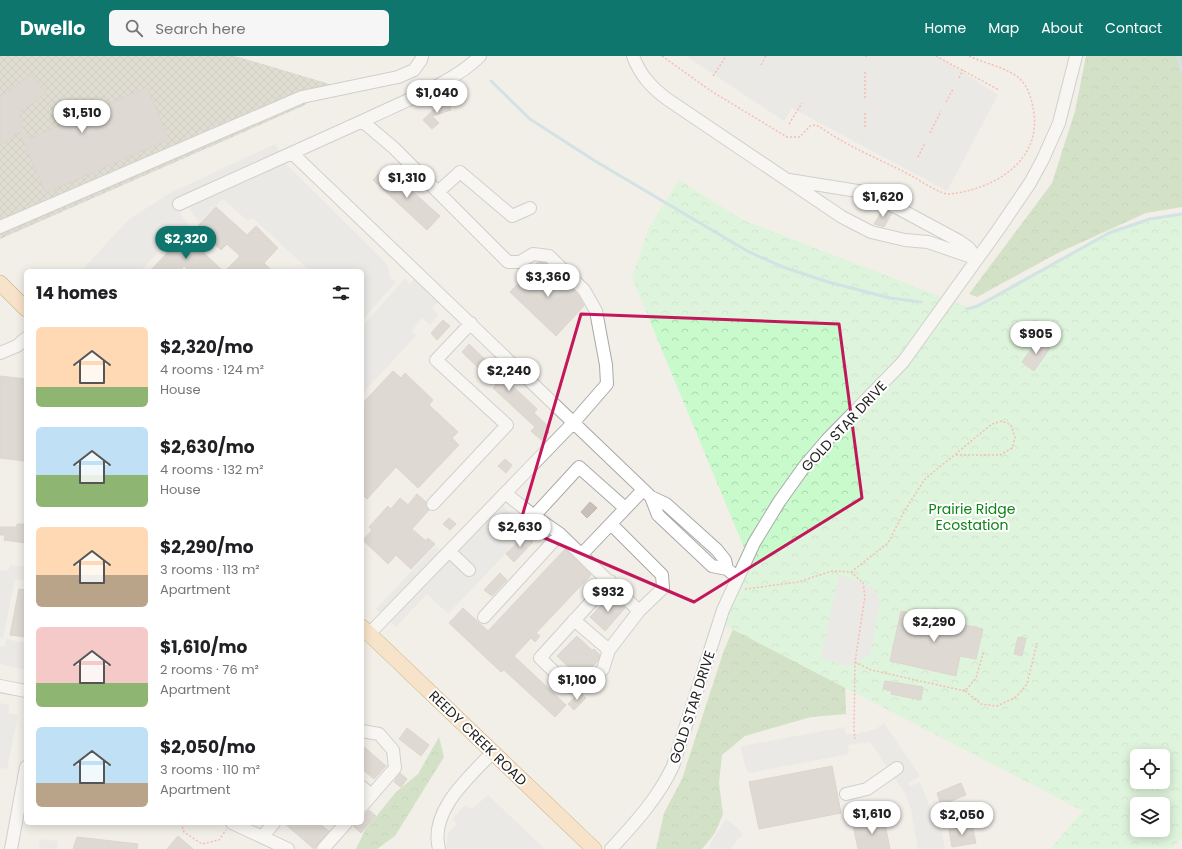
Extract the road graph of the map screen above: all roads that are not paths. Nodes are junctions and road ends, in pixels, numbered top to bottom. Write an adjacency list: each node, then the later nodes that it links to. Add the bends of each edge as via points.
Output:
1 (422, 56): 13 (street, via 414,70 398,77 302,97)
2 (480, 56): 5 (street, via 443,82)
3 (633, 56): 7 (street, via 636,66 648,84)
4 (1076, 56): 14 (street, GOLD STAR DRIVE, via 1064,106 1043,159 1030,183)
5 (362, 121): 6 (street); 9 (street, via 394,148)
6 (292, 153): 10 (street); 17 (street)
7 (786, 180): 8 (street); 12 (street)
8 (830, 186): 12 (street); 14 (street, via 870,193 959,241 969,248)
9 (438, 192): 11 (street, via 460,172 512,216); 20 (street, via 508,262 520,262 533,254 549,256 584,290 596,311 607,384)
10 (179, 204)
11 (530, 208)
12 (829, 209): 14 (street, via 870,232 928,242)
13 (0, 227)
14 (977, 259): 31 (street, GOLD STAR DRIVE, via 903,362 804,467 754,543)
15 (0, 284): 16 (main road)
16 (24, 307)
17 (471, 323): 20 (street); 23 (street, via 436,360 507,426)
18 (24, 340): 19 (street, via 17,346)
19 (0, 353)
20 (574, 422): 21 (street); 22 (street)
21 (506, 493): 25 (street); 28 (street)
22 (647, 494): 24 (street); 31 (street, via 666,504 717,550 725,560 727,569)
23 (434, 504)
24 (625, 508): 25 (street, via 579,468); 26 (street)
25 (534, 516): 27 (street)
26 (610, 524): 29 (street); 33 (street, via 662,575 663,588)
27 (560, 534): 29 (street); 34 (street)
28 (449, 551): 30 (street); 36 (street)
29 (582, 554): 32 (street)
30 (469, 570)
31 (737, 578): 57 (street, GOLD STAR DRIVE, via 703,669 674,766 665,785 649,807)
32 (610, 581): 33 (street); 35 (street)
33 (639, 611): 37 (street)
34 (484, 617)
35 (574, 620): 37 (street); 37 (street, via 540,658 570,687 586,686 603,669)
36 (366, 631): 41 (main road, REEDY CREEK ROAD)
37 (609, 650)
38 (0, 686): 39 (street)
39 (24, 691)
40 (364, 731): 46 (street, via 379,734 393,750 395,768)
41 (493, 752): 55 (street, via 449,800 437,830); 56 (main road, REEDY CREEK ROAD)
42 (897, 768): 45 (street, via 867,789)
43 (24, 778): 52 (street)
44 (364, 789): 46 (street)
45 (846, 794)
46 (371, 795): 47 (street)
47 (364, 804)
48 (272, 825): 51 (street)
49 (341, 825): 54 (street)
50 (229, 826): 51 (street)
51 (262, 837): 53 (street)
52 (11, 849)
53 (288, 849)
54 (323, 849)
55 (436, 849)
56 (594, 849)
57 (611, 849)

